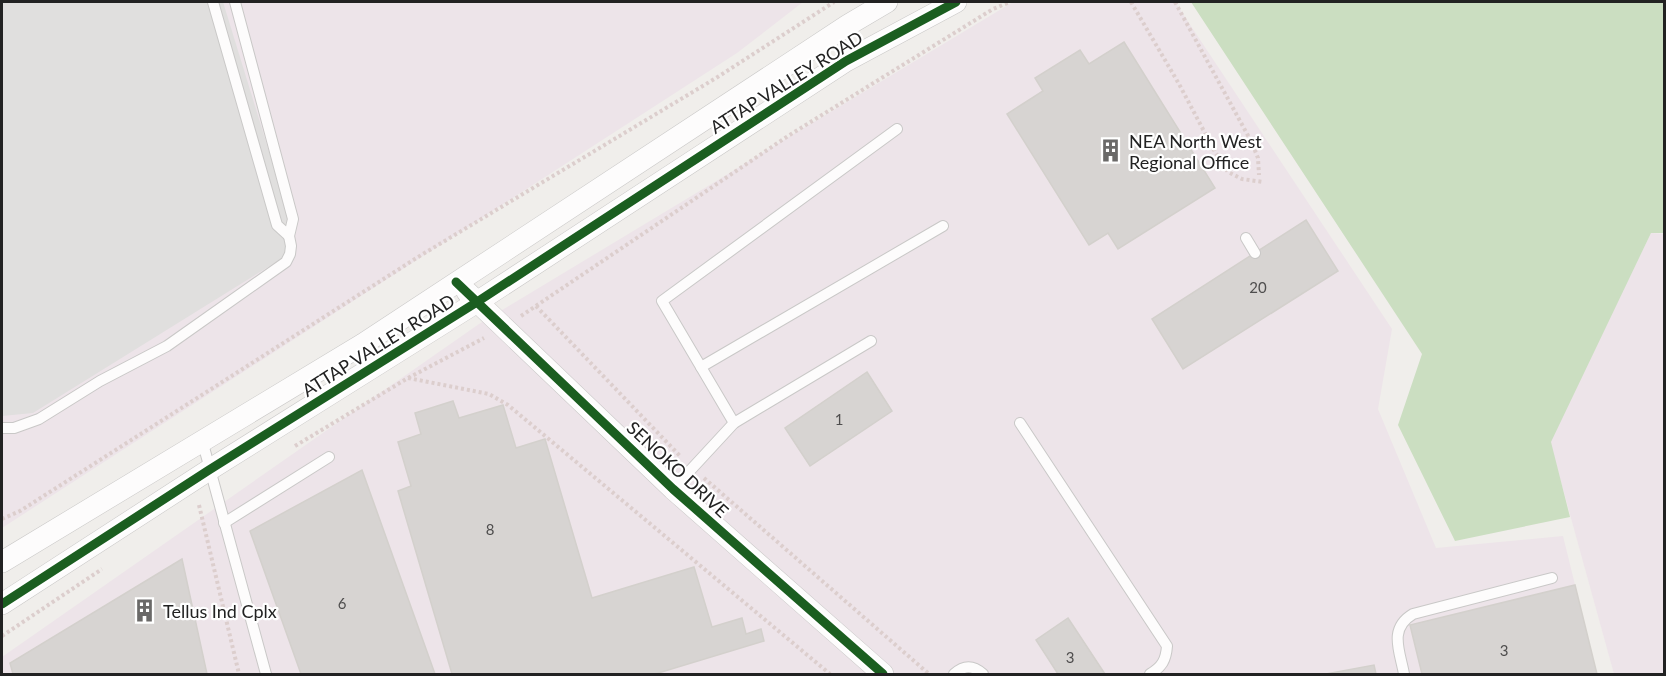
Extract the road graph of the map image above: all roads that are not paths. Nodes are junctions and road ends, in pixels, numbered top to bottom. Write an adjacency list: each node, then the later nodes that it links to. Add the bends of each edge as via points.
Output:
1 (213, 2): 7 (lane, via 277,225)
2 (235, 2): 7 (lane, via 293,219)
3 (887, 2): 10 (street, ATTAP VALLEY ROAD)
4 (956, 2): 11 (street, ATTAP VALLEY ROAD, via 846,61)
5 (897, 129): 13 (lane, via 662,301)
6 (943, 226): 13 (lane)
7 (289, 236): 16 (lane, via 291,246 286,262 167,346 39,419)
8 (1246, 238): 9 (lane)
9 (1255, 253)
10 (456, 282): 11 (street, SENOKO DRIVE); 17 (street, ATTAP VALLEY ROAD, via 363,344)
11 (477, 302): 19 (street, ATTAP VALLEY ROAD); 20 (street, SENOKO DRIVE)
12 (871, 341): 14 (lane)
13 (701, 367): 14 (lane)
14 (734, 423): 20 (lane)
15 (1020, 423): 29 (lane, via 1167,646 1161,668)
16 (2, 428)
17 (202, 440): 19 (lane); 22 (street, ATTAP VALLEY ROAD)
18 (329, 457): 21 (lane)
19 (209, 470): 21 (lane); 24 (street, ATTAP VALLEY ROAD)
20 (673, 489): 26 (street, SENOKO DRIVE)
21 (224, 523): 25 (lane)
22 (2, 562)
23 (1552, 578): 30 (lane, via 1405,618 1397,631)
24 (2, 604)
25 (266, 675)
26 (883, 675)
27 (954, 675): 28 (lane, via 968,666)
28 (983, 675)
29 (1150, 675)
30 (1404, 675)

